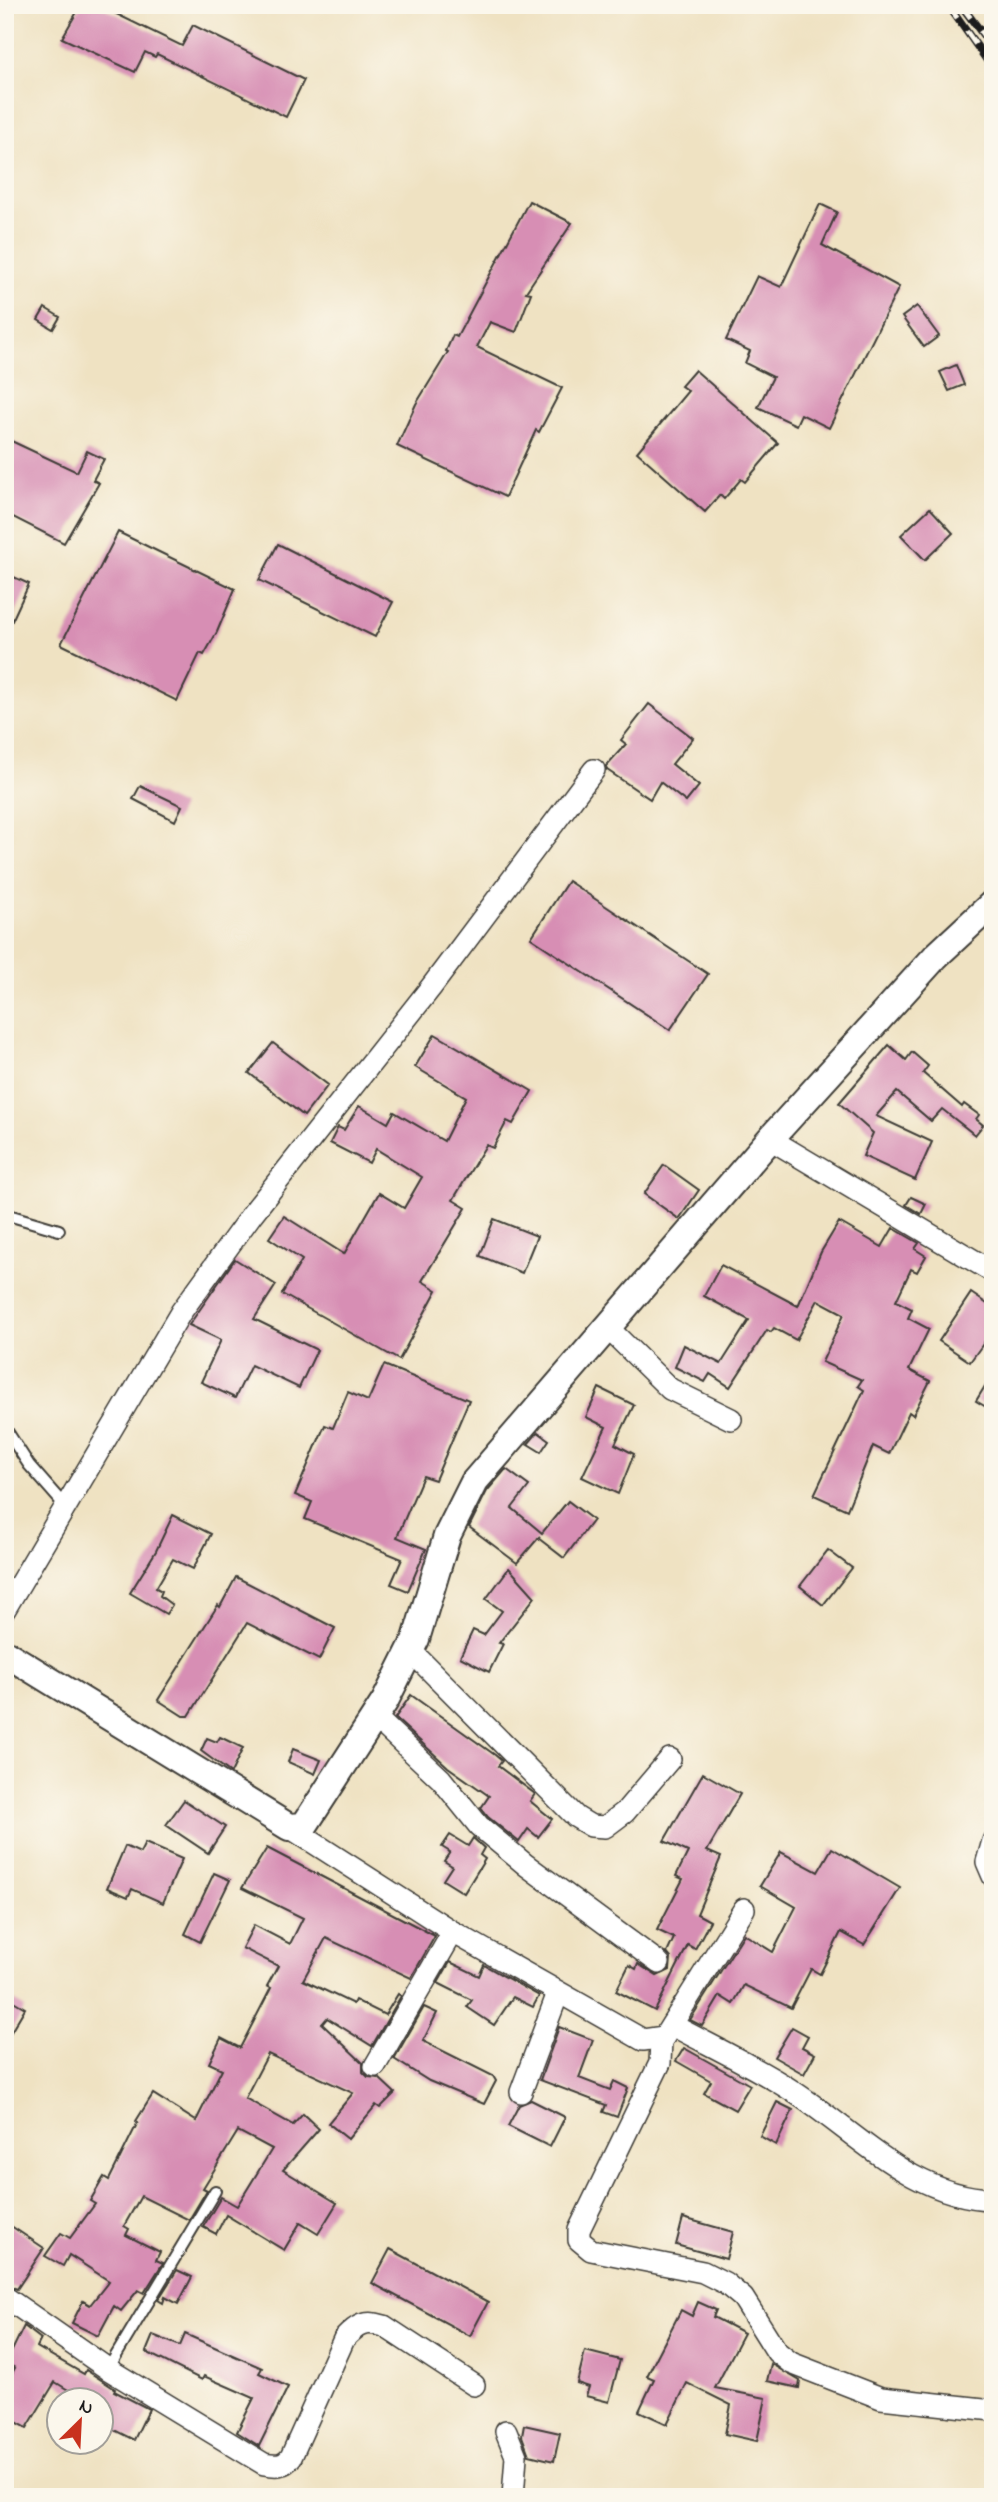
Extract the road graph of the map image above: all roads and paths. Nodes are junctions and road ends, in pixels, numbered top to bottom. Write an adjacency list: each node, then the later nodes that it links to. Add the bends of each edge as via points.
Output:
1 (594, 770): 10 (street, via 181,1312)
2 (993, 903): 3 (street, via 936,956)
3 (770, 1139): 6 (street); 7 (street)
4 (5, 1214): 5 (lane)
5 (60, 1230)
6 (993, 1272)
7 (608, 1328): 8 (street, via 670,1389); 12 (street, via 474,1482 447,1536)
8 (732, 1419)
9 (5, 1428): 10 (lane, via 29,1465)
10 (65, 1506): 11 (street)
11 (5, 1609)
12 (410, 1650): 14 (street); 15 (street, via 576,1817 591,1826 605,1827 625,1812)
13 (5, 1653): 16 (street)
14 (375, 1717): 16 (street, via 304,1825); 21 (street, via 441,1779 479,1826 526,1866)
15 (670, 1759)
16 (289, 1827): 20 (street)
17 (993, 1841): 18 (street, via 988,1862)
18 (993, 1876)
19 (744, 1909): 23 (street)
20 (453, 1932): 22 (street); 24 (street)
21 (659, 1962)
22 (558, 1993): 23 (street, via 643,2040); 25 (street)
23 (667, 2032): 27 (street, via 781,2083 909,2175 946,2191); 31 (street, via 662,2058 579,2230 579,2240 591,2249 703,2272 725,2283 743,2298 777,2352 791,2363 881,2398)
24 (375, 2066)
25 (522, 2092)
26 (215, 2191): 29 (lane)
27 (993, 2199)
28 (5, 2297): 29 (street)
29 (108, 2369): 30 (street, via 264,2464 278,2466 291,2457 344,2339 358,2325 384,2326)
30 (474, 2385)
31 (993, 2410)
32 (506, 2431): 33 (street, via 516,2456)
33 (513, 2497)

